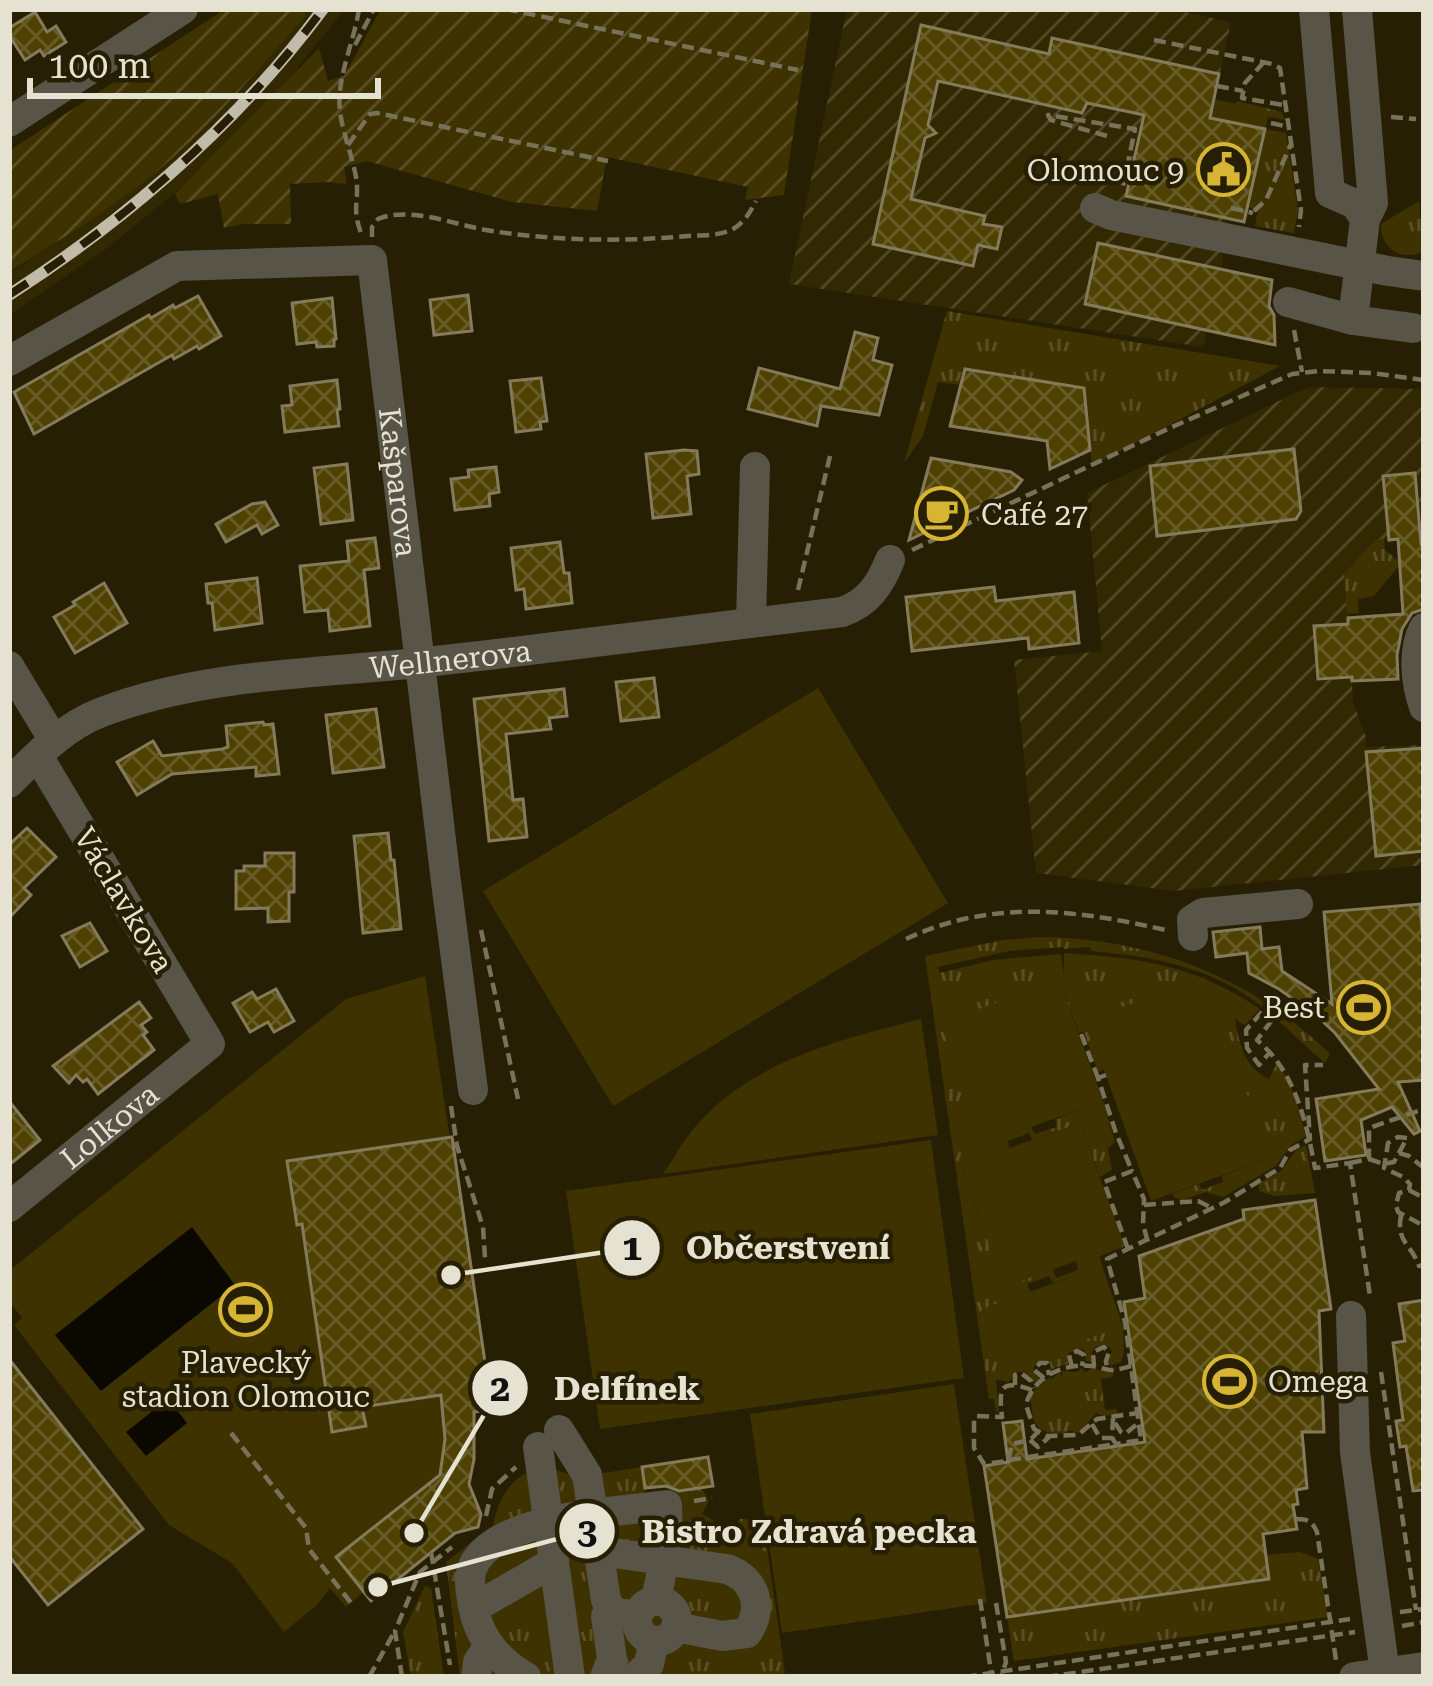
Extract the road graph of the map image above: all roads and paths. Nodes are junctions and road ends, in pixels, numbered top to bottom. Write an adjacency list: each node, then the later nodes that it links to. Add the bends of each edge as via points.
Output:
1 (183, 9): 14 (street)
2 (358, 9): 8 (path)
3 (374, 9): 8 (path)
4 (506, 9): 10 (path)
5 (1314, 9): 25 (street, via 1330,193)
6 (1357, 9): 25 (street, via 1372,203)
7 (1154, 40): 9 (path)
8 (350, 55): 20 (path, via 340,111)
9 (1264, 62): 12 (path); 13 (path, via 1280,68)
10 (799, 70)
11 (1217, 86): 12 (path)
12 (1244, 91): 13 (path, via 1242,98)
13 (1287, 106): 18 (path)
14 (12, 115)
15 (1391, 117): 16 (path)
16 (1416, 119)
17 (1271, 123): 18 (path)
18 (1289, 127): 24 (path, via 1291,144)
19 (1107, 136): 23 (path, via 1048,115 1135,129)
20 (348, 145): 21 (path, via 377,113); 26 (path, via 354,213)
21 (608, 160)
22 (756, 201): 26 (path, via 722,233 607,242 399,213 377,219)
23 (1107, 204): 27 (street, via 1111,214)
24 (1254, 211)
25 (1365, 218): 27 (street)
26 (373, 260): 33 (street, via 177,266); 42 (street, Kašparova)
27 (1359, 263): 28 (street); 30 (street)
28 (1424, 275)
29 (1288, 302): 30 (street)
30 (1352, 320): 31 (street)
31 (1413, 328)
32 (1300, 359): 34 (path)
33 (9, 361)
34 (1302, 372): 35 (path); 38 (path)
35 (1424, 380)
36 (830, 456): 39 (path)
37 (755, 467): 40 (street)
38 (890, 560): 39 (street, Wellnerova, via 877,588 853,608)
39 (791, 617): 40 (street, Wellnerova)
40 (751, 622): 42 (street, Wellnerova)
41 (1424, 628): 44 (street, via 1417,650)
42 (422, 662): 45 (street, Wellnerova, via 166,693 99,712); 59 (street, Kašparova)
43 (9, 666): 45 (street, Václavkova)
44 (1424, 707)
45 (45, 748): 46 (street, Wellnerova); 56 (street, Václavkova)
46 (9, 783)
47 (1298, 904): 49 (street, via 1203,913 1192,920)
48 (481, 931): 60 (path)
49 (1193, 936): 50 (path, via 1066,911 958,919)
50 (906, 939)
51 (1262, 1012): 53 (path)
52 (1272, 1020): 55 (path)
53 (1245, 1036): 55 (path); 57 (path, via 1259,1065)
54 (1080, 1037): 70 (path, via 1102,1077)
55 (1257, 1040): 57 (path)
56 (210, 1044): 76 (street, Lolkova)
57 (1271, 1052): 62 (path, via 1291,1081)
58 (1323, 1065): 62 (path, via 1305,1065)
59 (473, 1090)
60 (518, 1100)
61 (1424, 1108): 66 (path, via 1369,1128)
62 (1310, 1139): 64 (path); 77 (path, via 1280,1168)
63 (1406, 1144): 65 (path); 68 (path, via 1398,1137 1388,1143); 69 (path)
64 (1312, 1149)
65 (1399, 1153): 68 (path); 69 (path)
66 (1369, 1159): 67 (path); 68 (path)
67 (1350, 1163)
68 (1384, 1163): 71 (path)
69 (1421, 1164)
70 (1132, 1171): 75 (path); 81 (path, via 1104,1182)
71 (1409, 1190): 72 (path); 74 (path)
72 (1424, 1198)
73 (1386, 1201): 74 (path)
74 (1397, 1202): 78 (path)
75 (1144, 1205): 77 (path, via 1198,1201); 80 (path)
76 (9, 1207)
77 (1213, 1208): 80 (path)
78 (1401, 1214): 79 (path); 82 (path, via 1401,1239)
79 (1424, 1226)
80 (1147, 1240): 81 (path)
81 (1128, 1249): 85 (path, via 1107,1259)
82 (1424, 1265)
83 (1351, 1316): 128 (street)
84 (1082, 1366): 86 (path); 86 (path, via 1077,1351); 87 (path)
85 (1131, 1366): 88 (path); 91 (path)
86 (1072, 1367): 90 (path)
87 (1094, 1367): 88 (path); 88 (path, via 1093,1352 1104,1347)
88 (1107, 1370)
89 (1015, 1385): 90 (path); 90 (path, via 1021,1373); 101 (path, via 999,1393 1002,1417 977,1416 972,1426 984,1464)
90 (1033, 1389): 95 (path, via 1026,1405)
91 (1137, 1413): 92 (path); 94 (path)
92 (1113, 1418): 93 (path); 94 (path, via 1125,1434); 100 (path)
93 (1092, 1424): 97 (path, via 1078,1435); 100 (path, via 1100,1438)
94 (1138, 1425): 100 (path, via 1141,1440)
95 (1038, 1432): 97 (path); 99 (path)
96 (231, 1433): 114 (path, via 306,1528 309,1549)
97 (1050, 1436): 99 (path, via 1038,1447)
98 (548, 1439): 104 (street, via 586,1475); 106 (street); 107 (path, via 492,1489)
99 (1030, 1440): 101 (path, via 1012,1444)
100 (1114, 1441): 101 (path)
101 (1008, 1461)
102 (712, 1498): 103 (path)
103 (674, 1504): 104 (street); 111 (street)
104 (593, 1515): 106 (street); 109 (street)
105 (1296, 1519): 119 (path, via 1317,1532)
106 (548, 1523): 112 (street); 116 (street, via 512,1532 478,1557 470,1574)
107 (484, 1525)
108 (455, 1545): 122 (path, via 420,1572)
109 (599, 1551): 111 (street); 118 (street, via 606,1600)
110 (431, 1552): 131 (path)
111 (666, 1559): 118 (street); 118 (street, via 740,1574 754,1590 757,1613 747,1633 722,1636)
112 (554, 1562): 116 (street); 120 (street)
113 (980, 1599): 126 (path)
114 (351, 1603)
115 (996, 1603): 127 (path)
116 (474, 1607): 124 (street)
117 (1367, 1616): 119 (path)
118 (640, 1619): 120 (street); 135 (street); 136 (street, via 649,1664)
119 (1330, 1622): 123 (path); 127 (path)
120 (562, 1623): 134 (street)
121 (1369, 1630): 123 (path)
122 (395, 1631): 129 (path); 130 (path)
123 (1332, 1636): 138 (path); 139 (path)
124 (489, 1646): 132 (street); 133 (street)
125 (1424, 1667): 128 (street)
126 (991, 1673): 127 (path); 137 (path)
127 (1002, 1674)
128 (1370, 1675)
129 (369, 1677)
130 (402, 1677)
131 (452, 1677)
132 (476, 1677)
133 (526, 1677)
134 (570, 1677)
135 (605, 1677)
136 (636, 1677)
137 (965, 1677)
138 (1046, 1677)
139 (1339, 1677)

